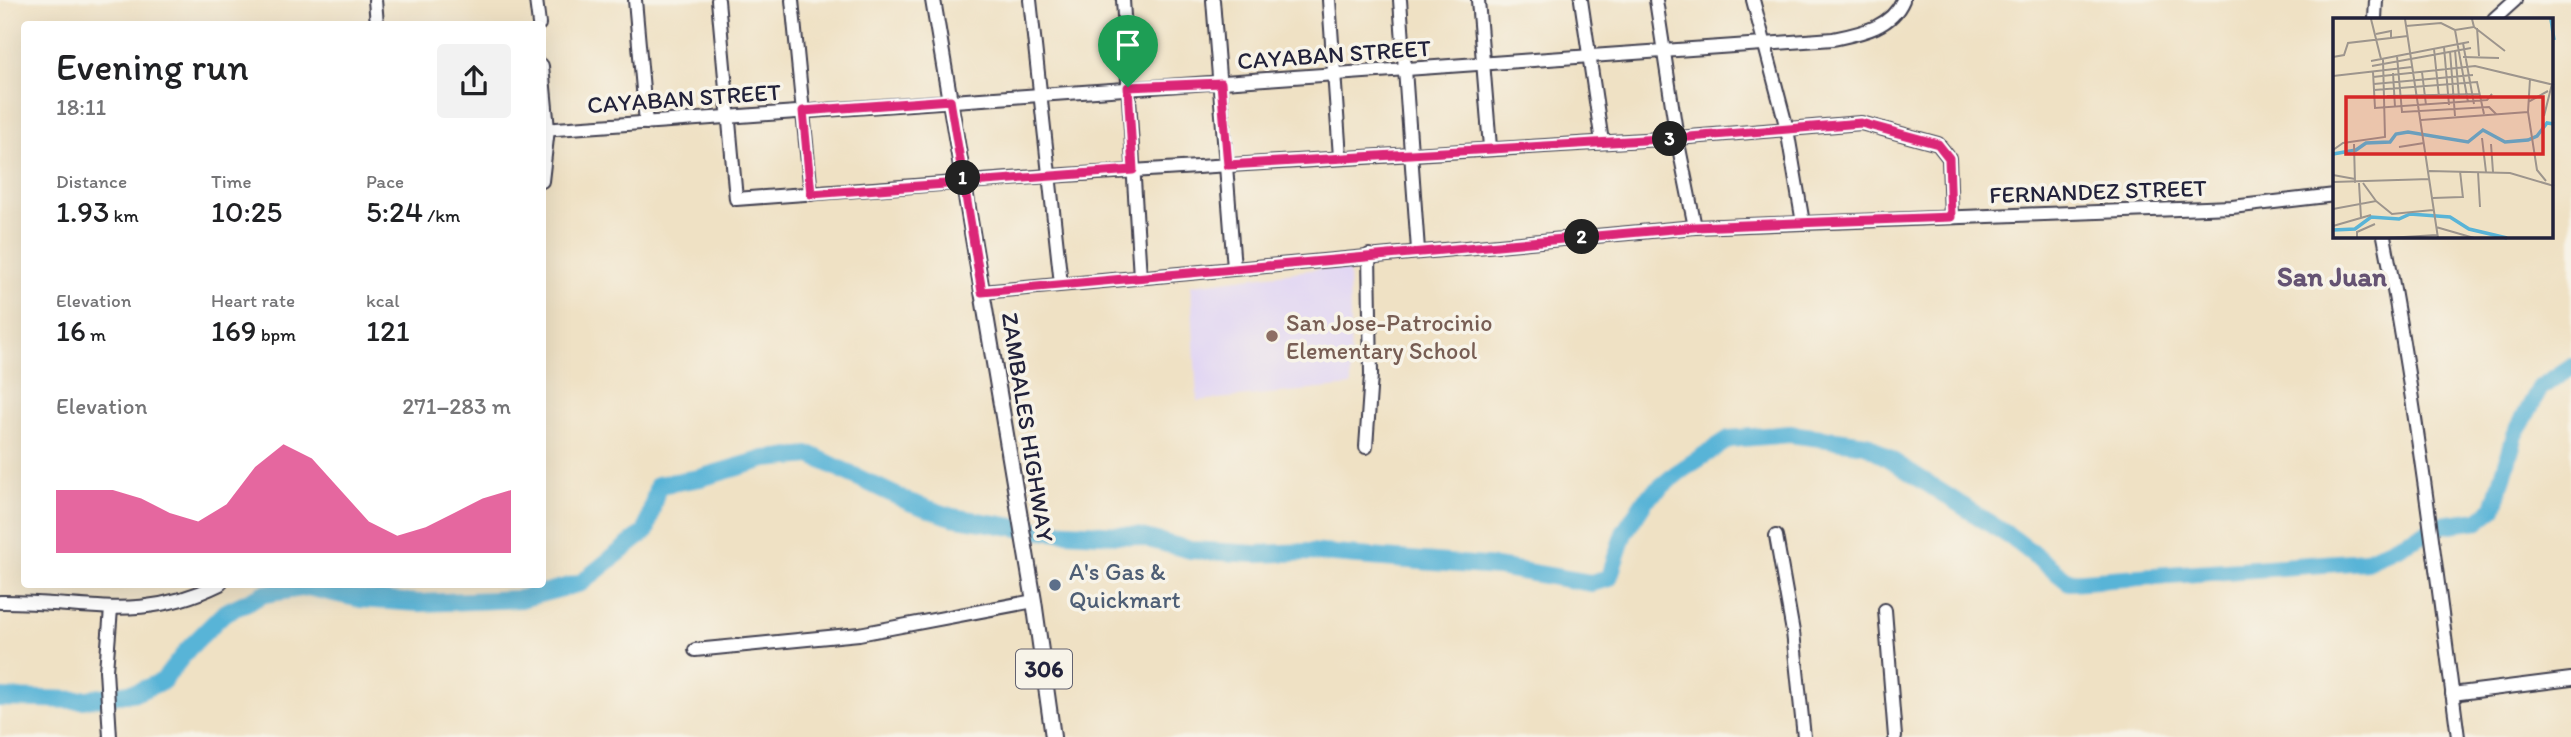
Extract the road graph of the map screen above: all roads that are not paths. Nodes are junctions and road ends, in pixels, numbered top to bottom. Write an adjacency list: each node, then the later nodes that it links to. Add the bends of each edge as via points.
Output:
1 (375, 0): 21 (street)
2 (536, 0): 22 (street)
3 (635, 0): 35 (street)
4 (718, 0): 34 (street)
5 (792, 0): 33 (street)
6 (933, 0): 32 (main road, ZAMBALES HIGHWAY / 306)
7 (1030, 0): 31 (street)
8 (1123, 0): 30 (street)
9 (1213, 0): 29 (street)
10 (1329, 0): 28 (street)
11 (1400, 0): 27 (street)
12 (1478, 0): 26 (street)
13 (1581, 0): 25 (street)
14 (1656, 0): 24 (street)
15 (1753, 0): 23 (street)
16 (1903, 0): 23 (street, CAYABAN STREET, via 1896,15 1857,34)
17 (2375, 0): 19 (street)
18 (2515, 0): 20 (street)
19 (2375, 18)
20 (2495, 18)
21 (377, 21)
22 (539, 21)
23 (1763, 46): 24 (street, CAYABAN STREET); 36 (street)
24 (1665, 50): 25 (street, CAYABAN STREET); 38 (street)
25 (1590, 56): 26 (street, CAYABAN STREET); 39 (street)
26 (1483, 65): 27 (street, CAYABAN STREET); 40 (street)
27 (1406, 70): 28 (street, CAYABAN STREET); 41 (street)
28 (1336, 76): 29 (street, CAYABAN STREET); 42 (street)
29 (1221, 83): 30 (street, CAYABAN STREET); 43 (street)
30 (1128, 87): 31 (street, CAYABAN STREET); 44 (street)
31 (1040, 93): 32 (street, CAYABAN STREET); 45 (street)
32 (950, 100): 33 (street, CAYABAN STREET); 46 (main road, ZAMBALES HIGHWAY / 306)
33 (803, 111): 34 (street, CAYABAN STREET); 47 (street)
34 (728, 116): 35 (street, CAYABAN STREET); 47 (street, via 736,199)
35 (646, 122): 37 (street, CAYABAN STREET)
36 (1787, 129): 38 (street); 49 (street, via 1861,123 1938,144 1949,158); 50 (street)
37 (546, 130)
38 (1677, 138): 39 (street); 51 (street)
39 (1602, 142): 40 (street)
40 (1490, 148): 41 (street)
41 (1411, 153): 42 (street); 53 (street)
42 (1340, 157): 43 (street)
43 (1228, 165): 44 (street); 55 (street)
44 (1133, 170): 45 (street); 56 (street)
45 (1049, 176): 46 (street); 57 (street)
46 (964, 181): 47 (street); 58 (main road, ZAMBALES HIGHWAY / 306)
47 (811, 194)
48 (2333, 195): 49 (street, FERNANDEZ STREET, via 2232,207)
49 (1951, 217): 50 (street, FERNANDEZ STREET)
50 (1802, 223): 51 (street, FERNANDEZ STREET)
51 (1695, 227): 53 (street, FERNANDEZ STREET)
52 (2384, 238): 68 (street, via 2435,544)
53 (1418, 250): 54 (street, FERNANDEZ STREET)
54 (1369, 255): 55 (street, FERNANDEZ STREET); 59 (street, via 1371,375)
55 (1234, 268): 56 (street, FERNANDEZ STREET)
56 (1140, 277): 57 (street, FERNANDEZ STREET)
57 (1061, 284): 58 (street, FERNANDEZ STREET)
58 (982, 292): 62 (main road, ZAMBALES HIGHWAY / 306)
59 (1366, 447)
60 (1776, 536): 71 (street, via 1793,632)
61 (212, 588): 64 (street, via 187,600)
62 (1034, 601): 66 (street, via 859,634); 70 (main road, ZAMBALES HIGHWAY / 306)
63 (0, 602): 64 (street, via 49,601)
64 (111, 610): 69 (street, via 106,670)
65 (1885, 610): 72 (street)
66 (695, 650)
67 (2571, 679): 68 (street)
68 (2452, 694): 73 (street)
69 (110, 737)
70 (1054, 737)
71 (1804, 737)
72 (1895, 737)
73 (2458, 737)

